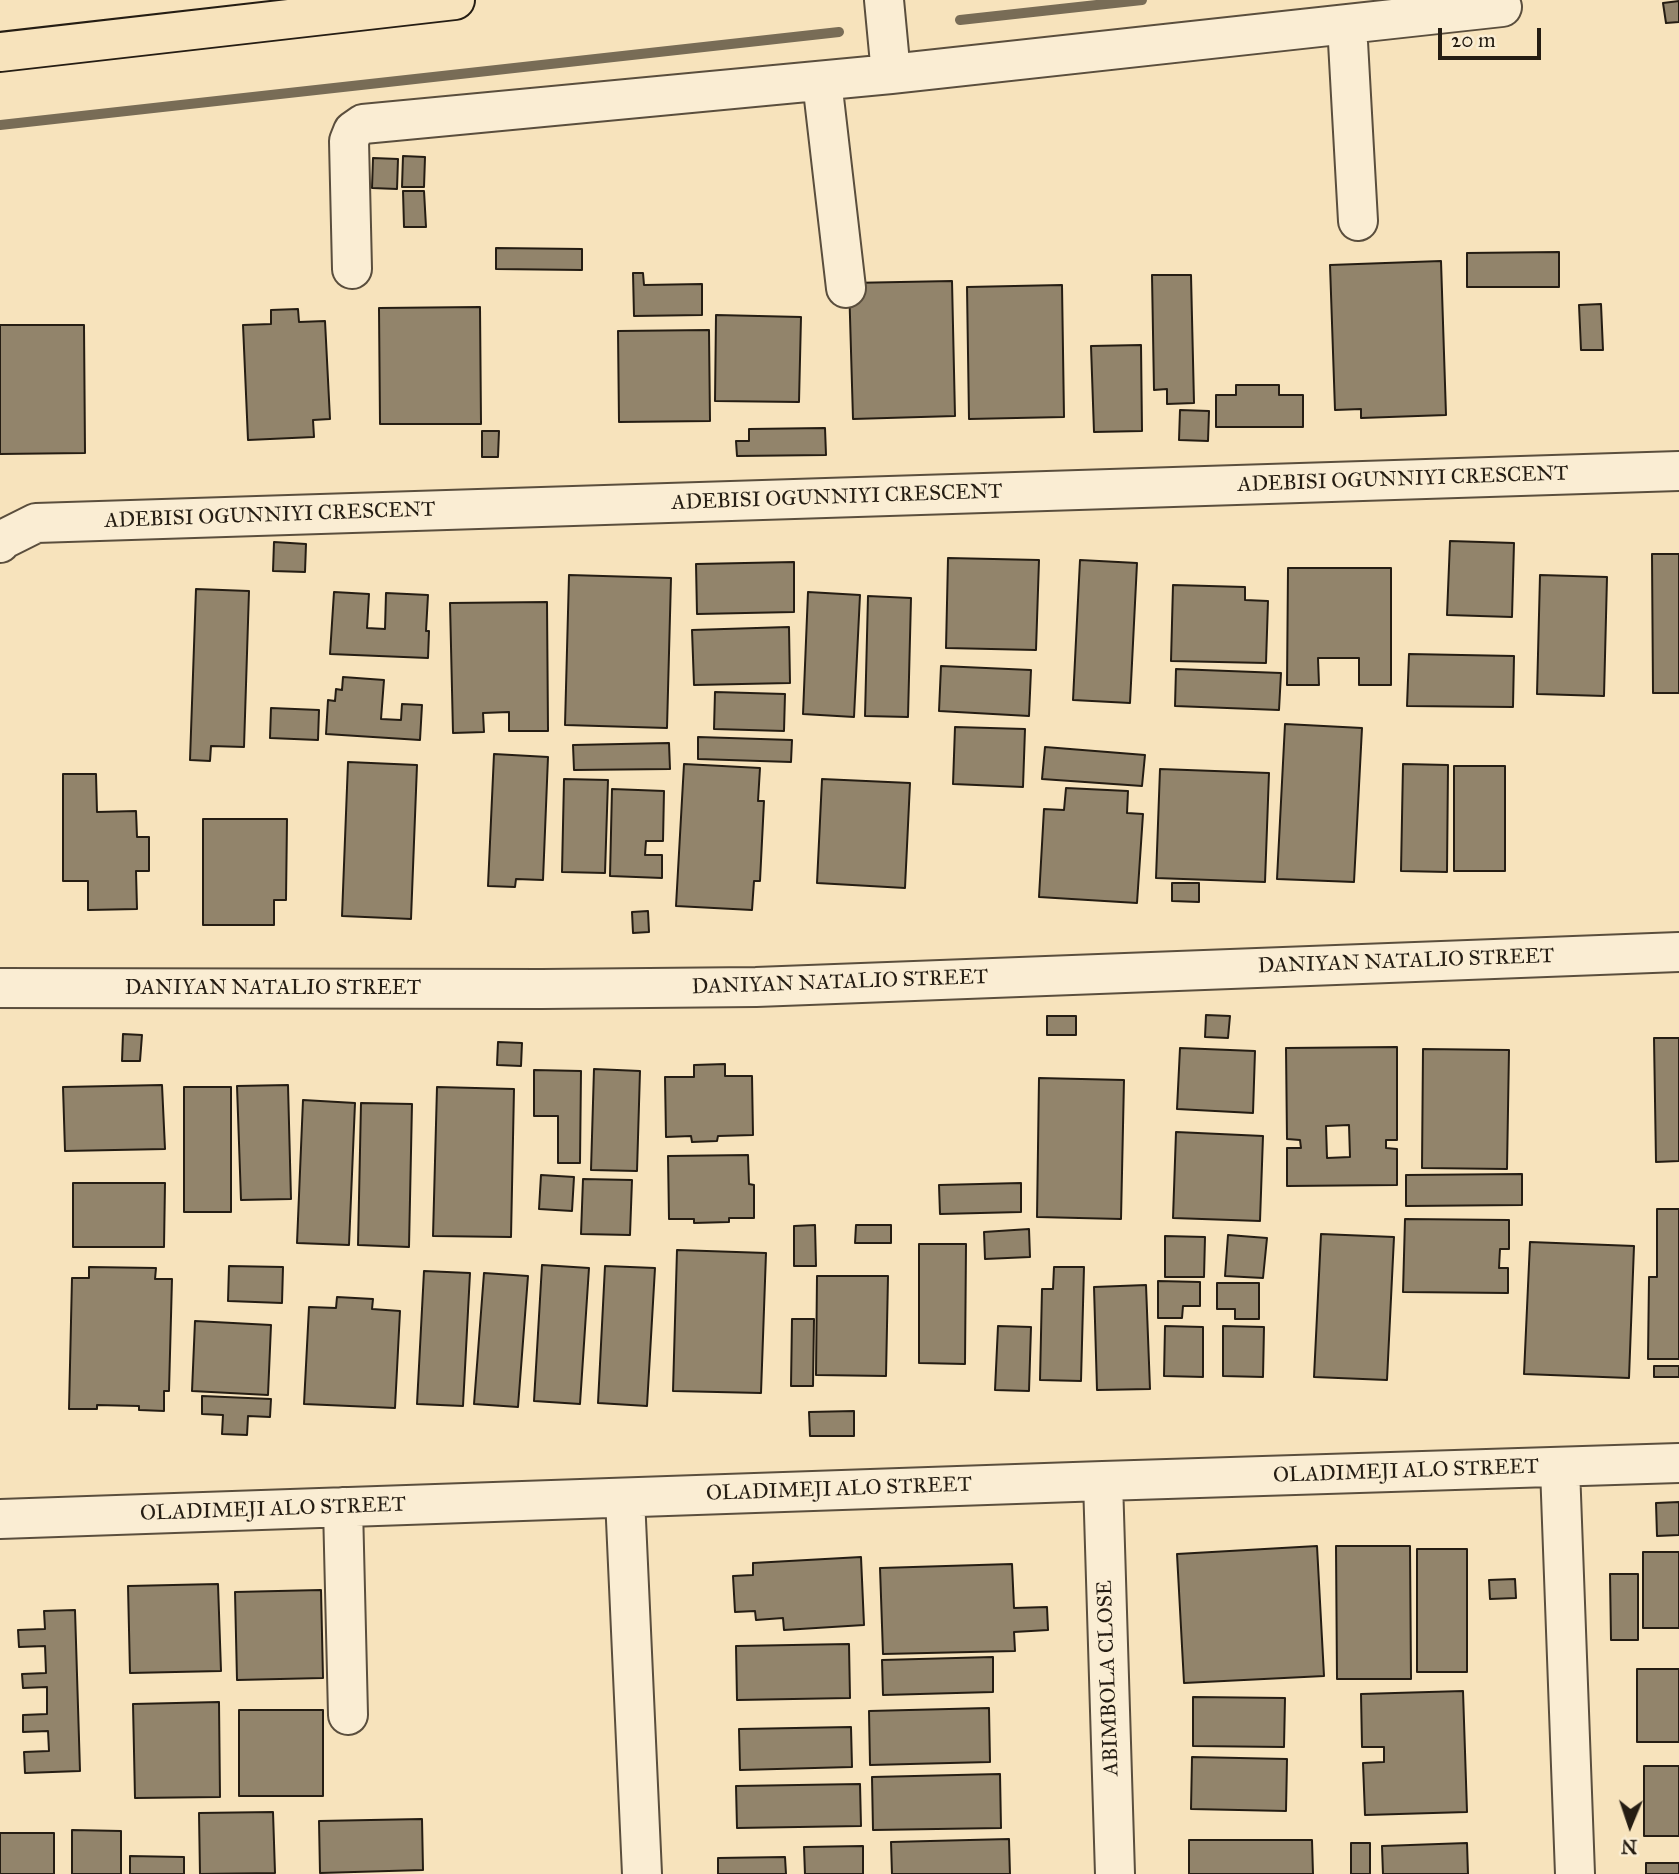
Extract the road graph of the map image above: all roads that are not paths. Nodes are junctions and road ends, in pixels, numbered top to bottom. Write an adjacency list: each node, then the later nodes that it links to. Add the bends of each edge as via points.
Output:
1 (455, 0): 5 (highway)
2 (884, 0): 6 (street)
3 (1502, 8): 4 (street)
4 (1347, 24): 6 (street); 8 (street)
5 (0, 52)
6 (891, 74): 7 (street)
7 (822, 81): 9 (street, via 363,124 349,141); 10 (street)
8 (1358, 221)
9 (352, 269)
10 (846, 288)
11 (1679, 471): 12 (street, ADEBISI OGUNNIYI CRESCENT, via 36,523)
12 (0, 543)
13 (1679, 952): 14 (street, DANIYAN NATALIO STREET, via 756,987)
14 (0, 988)
15 (1679, 1463): 16 (street, OLADIMEJI ALO STREET)
16 (1559, 1468): 17 (street, OLADIMEJI ALO STREET); 24 (street)
17 (1103, 1481): 18 (street, OLADIMEJI ALO STREET); 23 (street, ABIMBOLA CLOSE)
18 (625, 1498): 19 (street, OLADIMEJI ALO STREET); 22 (street)
19 (343, 1507): 20 (street, OLADIMEJI ALO STREET); 21 (street)
20 (0, 1519)
21 (348, 1715)
22 (642, 1874)
23 (1115, 1874)
24 (1575, 1874)

